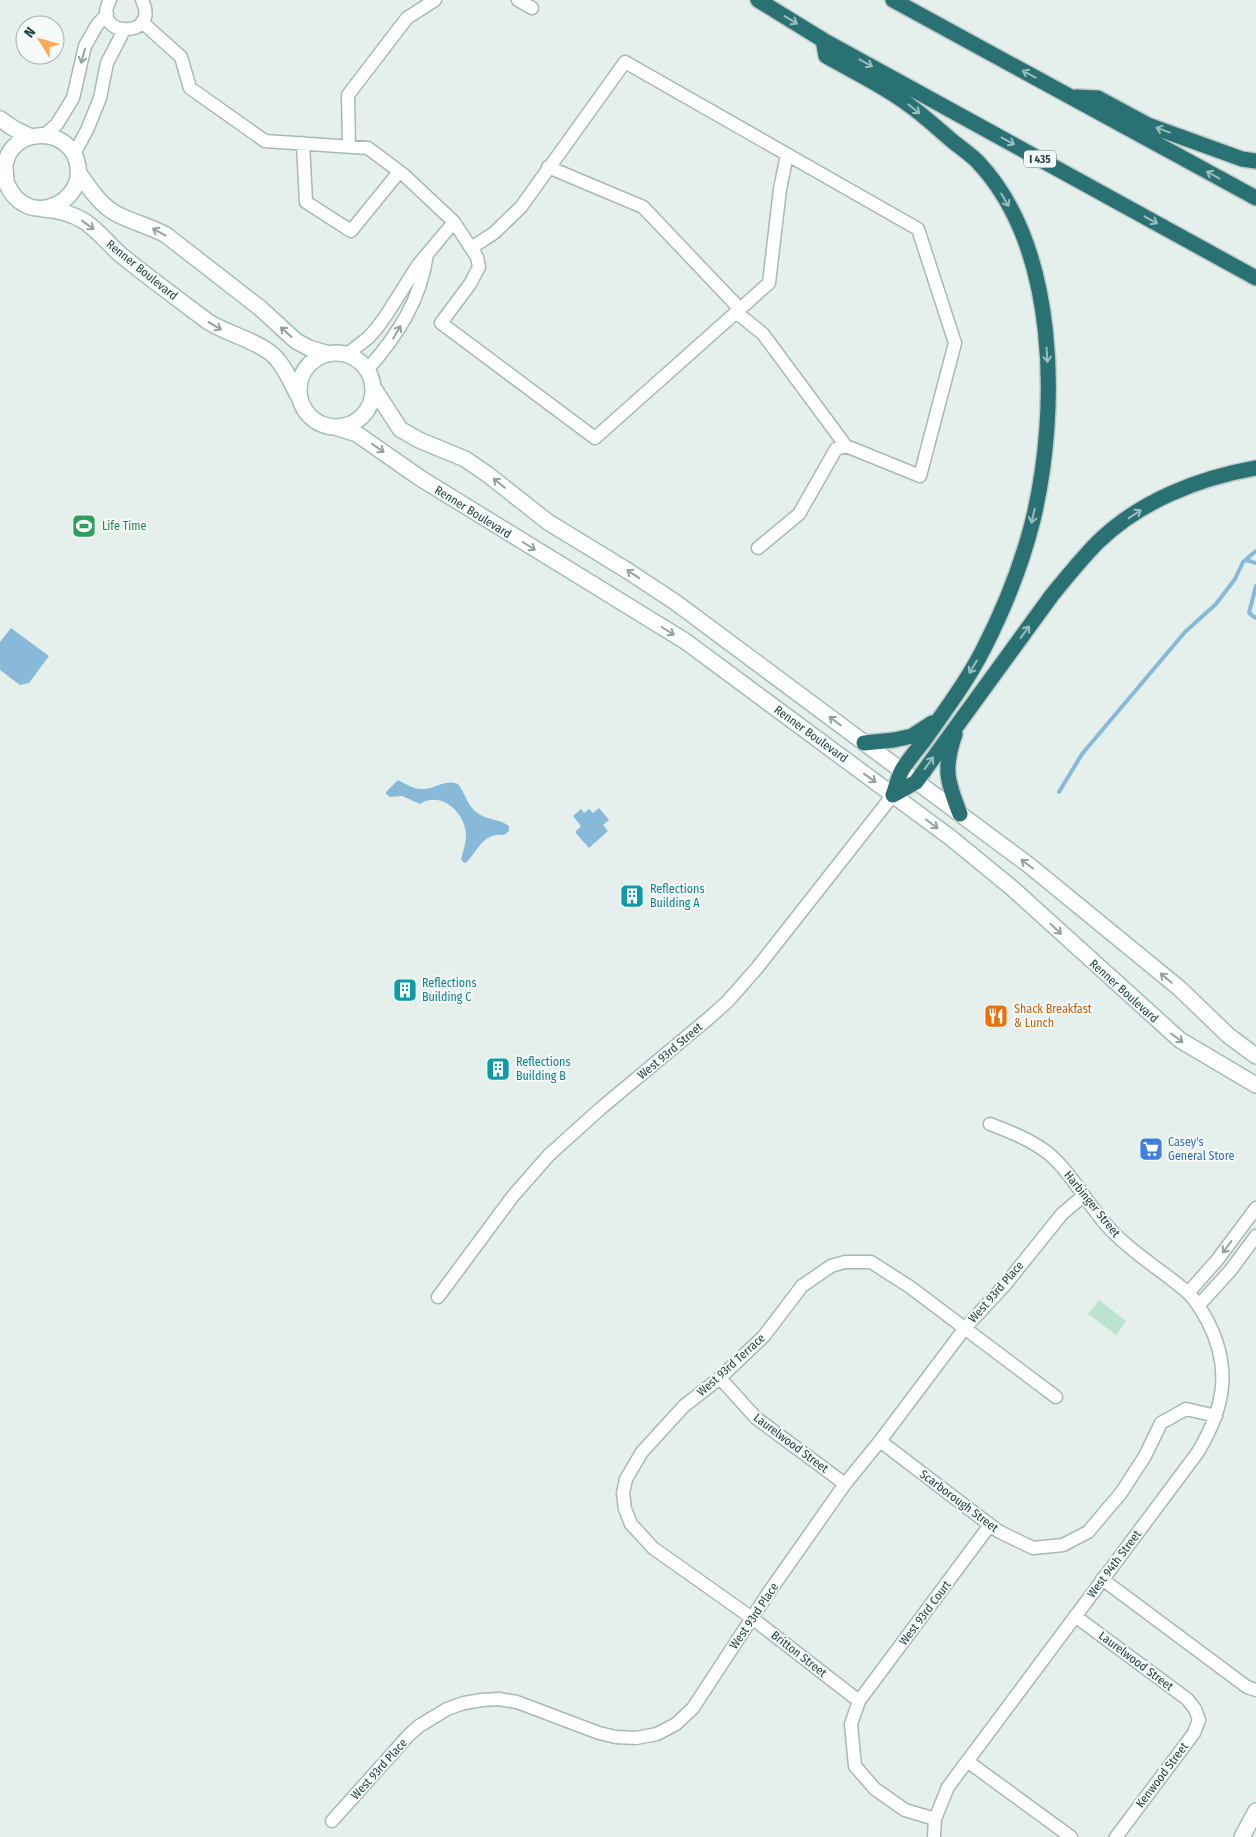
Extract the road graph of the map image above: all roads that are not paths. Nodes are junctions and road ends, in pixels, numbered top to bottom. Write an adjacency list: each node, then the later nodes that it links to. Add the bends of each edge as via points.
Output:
1 (110, 0): 8 (street)
2 (142, 0): 9 (street, via 145,11)
3 (435, 0): 16 (street, via 407,18 348,95)
4 (518, 0): 7 (street)
5 (758, 0): 11 (highway, I 435, one-way to 11)
6 (893, 0): 12 (highway, one-way to 6)
7 (532, 8)
8 (107, 14): 10 (street, via 113,25); 14 (street, one-way to 14, via 85,46 73,98 58,124)
9 (142, 22): 10 (street); 15 (street, via 182,57 190,88 265,141)
10 (124, 30): 17 (street, via 108,63 100,98)
11 (824, 40): 30 (highway, I 435, one-way to 30); 41 (highway, one-way to 41, via 826,56 908,104 976,161 992,180 1024,237 1033,261 1043,313 1048,383 1047,429 1033,519 1002,609 959,691)
12 (1072, 97): 19 (highway, one-way to 12, via 1148,125 1098,98); 25 (highway, one-way to 12)
13 (0, 120): 14 (main road)
14 (38, 136): 17 (main road, via 63,142); 24 (main road, via 15,147 9,154 5,166)
15 (303, 143): 16 (street); 23 (street, via 306,202 350,231)
16 (349, 146): 23 (street, via 368,148)
17 (74, 154): 22 (main road)
18 (787, 155): 21 (street, via 625,62); 31 (street, via 769,283); 38 (street, via 918,229 955,343 920,476)
19 (1256, 162)
20 (0, 167): 24 (main road)
21 (548, 167): 28 (street, via 521,207); 31 (street, via 643,207)
22 (78, 172): 26 (main road, via 75,186 66,200); 32 (main road, one-way to 22, via 296,341 260,308 166,235 110,210 98,200)
23 (400, 172): 27 (street)
24 (6, 182): 26 (main road, via 24,204)
25 (1256, 198)
26 (43, 209): 36 (main road, Renner Boulevard, one-way to 36, via 60,210 83,220 112,248 207,321 273,355)
27 (454, 222): 28 (street); 29 (street)
28 (471, 248): 31 (street, via 479,267 441,323 595,438)
29 (427, 254): 33 (street, via 368,338); 34 (street, one-way to 29, via 407,316 424,275)
30 (1256, 278)
31 (738, 310): 38 (street, via 763,334)
32 (329, 354): 33 (main road); 36 (main road, via 307,368 301,379)
33 (346, 355): 34 (main road)
34 (367, 370): 35 (main road)
35 (373, 387): 37 (main road, via 370,405 364,414 356,421); 43 (main road, Renner Boulevard, one-way to 35, via 675,602 548,522 465,459 400,429)
36 (300, 398): 37 (main road, via 310,416)
37 (335, 427): 46 (main road, Renner Boulevard, one-way to 46, via 357,434 420,478 685,641)
38 (846, 446): 40 (street, via 836,449 799,514)
39 (1256, 468): 42 (highway, one-way to 39, via 1058,588 1099,541 1133,515 1173,492 1226,473)
40 (758, 548)
41 (939, 718): 43 (highway, via 912,736); 44 (highway)
42 (960, 721): 45 (highway, one-way to 42); 47 (highway, via 950,748 947,770)
43 (864, 743): 44 (main road, Renner Boulevard)
44 (902, 771): 45 (main road, Renner Boulevard); 46 (highway)
45 (916, 782): 46 (highway); 47 (main road, Renner Boulevard)
46 (893, 795): 49 (main road, Renner Boulevard, one-way to 49, via 1012,888 1172,1034); 55 (street, West 93rd Street, via 757,968 728,1000 549,1155 513,1196)
47 (960, 814): 48 (main road, Renner Boulevard, one-way to 47, via 1030,866)
48 (1256, 1056)
49 (1256, 1085)
50 (990, 1124): 51 (street, Harbinger Street, via 1028,1140 1048,1154 1064,1169)
51 (1083, 1196): 54 (street, Harbinger Street, via 1128,1247); 57 (street, West 93rd Place, via 1062,1214)
52 (1256, 1208): 54 (street, one-way to 54)
53 (1256, 1236): 56 (street)
54 (1188, 1293): 56 (street, West 94th Street)
55 (438, 1298)
56 (1199, 1305): 60 (street, West 94th Street, via 1215,1338 1224,1376)
57 (965, 1328): 58 (street, West 93rd Terrace, via 871,1262 844,1262 830,1266 802,1286 764,1336); 59 (street); 61 (street, West 93rd Place)
58 (720, 1378): 62 (street, West 93rd Terrace, via 684,1406 642,1452); 63 (street, Laurelwood Street, via 756,1418)
59 (1056, 1397)
60 (1216, 1416): 64 (street, Scarborough Street, via 1186,1409 1161,1423 1121,1493 1088,1532 1063,1545 1033,1548); 65 (street, West 94th Street, via 1198,1452)
61 (880, 1441): 63 (street, West 93rd Place); 64 (street, Scarborough Street)
62 (626, 1479): 67 (street, Britton Street, via 623,1493 631,1524 653,1548)
63 (845, 1484): 67 (street, West 93rd Place)
64 (990, 1525): 69 (street, West 93rd Court)
65 (1102, 1579): 66 (street, West 94th Street); 68 (street, via 1247,1687)
66 (1075, 1616): 70 (street, Laurelwood Street, via 1187,1699); 71 (street, West 94th Street)
67 (752, 1618): 69 (street, Britton Street); 74 (street, West 93rd Place, via 693,1708 676,1724 657,1734 616,1737 517,1702 499,1699 464,1703 419,1726)
68 (1256, 1690)
69 (859, 1701): 73 (street, via 851,1724 855,1766 875,1789 905,1810)
70 (1195, 1709): 77 (street, Kenwood Street, via 1199,1720 1194,1733)
71 (967, 1761): 73 (street, West 94th Street, via 948,1786); 76 (street)
72 (1256, 1811): 78 (main road)
73 (935, 1819): 75 (street)
74 (332, 1821)
75 (934, 1837)
76 (1071, 1837)
77 (1116, 1837)
78 (1242, 1837)

